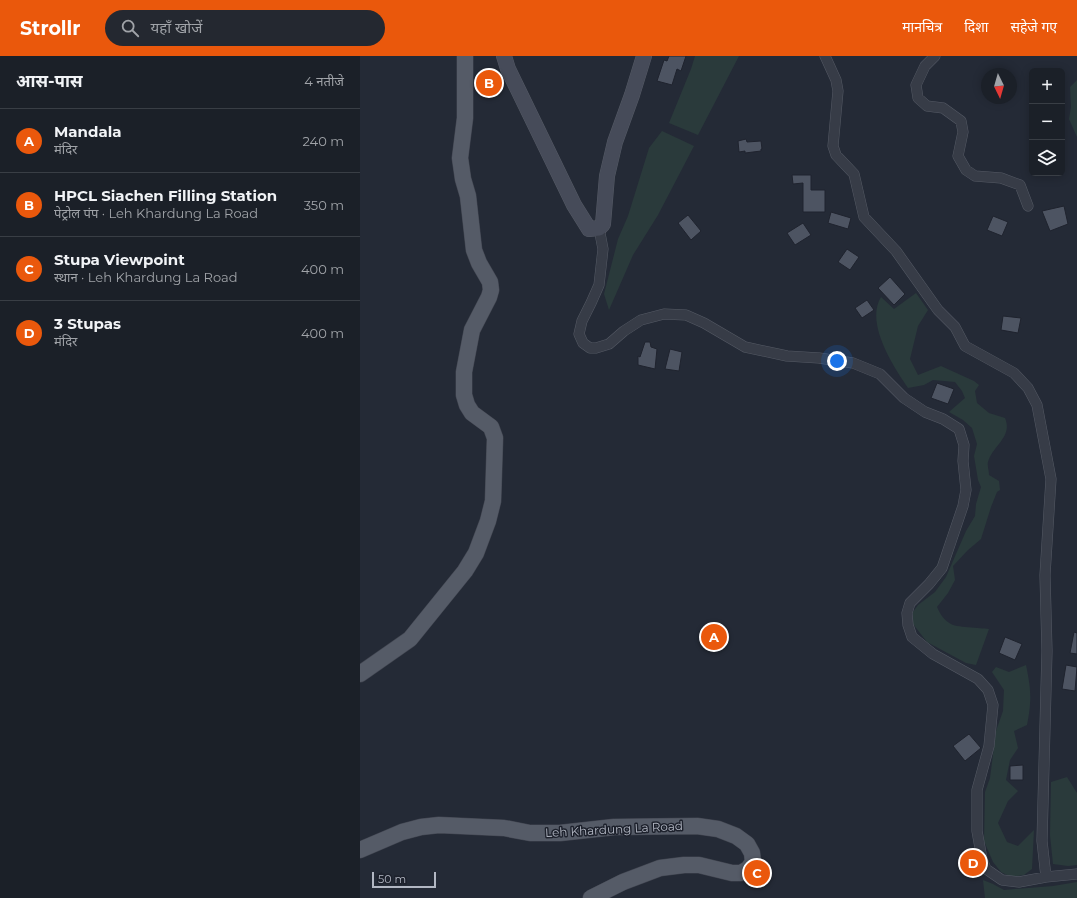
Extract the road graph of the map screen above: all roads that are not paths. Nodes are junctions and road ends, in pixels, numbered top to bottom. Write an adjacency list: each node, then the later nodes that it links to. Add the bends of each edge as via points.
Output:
1 (465, 56): 8 (main road, via 465,118 460,158 468,196 474,250 490,282 491,290 472,330 464,372 464,395 472,413 491,427 495,438 493,501 476,553 465,571 410,639)
2 (504, 56): 7 (street, via 574,205 589,229)
3 (644, 56): 7 (street, via 615,142 607,176 602,224)
4 (824, 56): 11 (street, via 836,80 838,91 833,146 836,155 854,174 864,217 896,251 938,310 954,327 965,346 1014,373 1028,388 1037,405 1051,479 1045,575 1042,841)
5 (935, 56): 6 (street, via 925,66 916,84 918,98 928,106 943,108 961,121 963,132 958,156 966,170 975,176 1001,178 1020,184)
6 (1028, 206)
7 (599, 228): 11 (street, via 604,249 598,285 582,321 580,334 583,344 590,348 609,344 624,330 641,320 664,314 686,315 745,348 787,356 853,363 880,374 904,398 959,429 964,445 966,490 963,506 942,568 910,603 906,613 908,625 912,637 934,654 978,679 988,690 993,705 989,746 976,790 977,831 986,869 1002,880 1019,882)
8 (360, 674)
9 (360, 850): 12 (main road, Leh Khardung La Road, via 402,832 440,825 504,828 530,833 560,833 614,827 697,826 718,829 736,836 752,853 753,862 748,870 741,873 699,865 660,868)
10 (1077, 874): 11 (street)
11 (1046, 877)
12 (591, 898)

